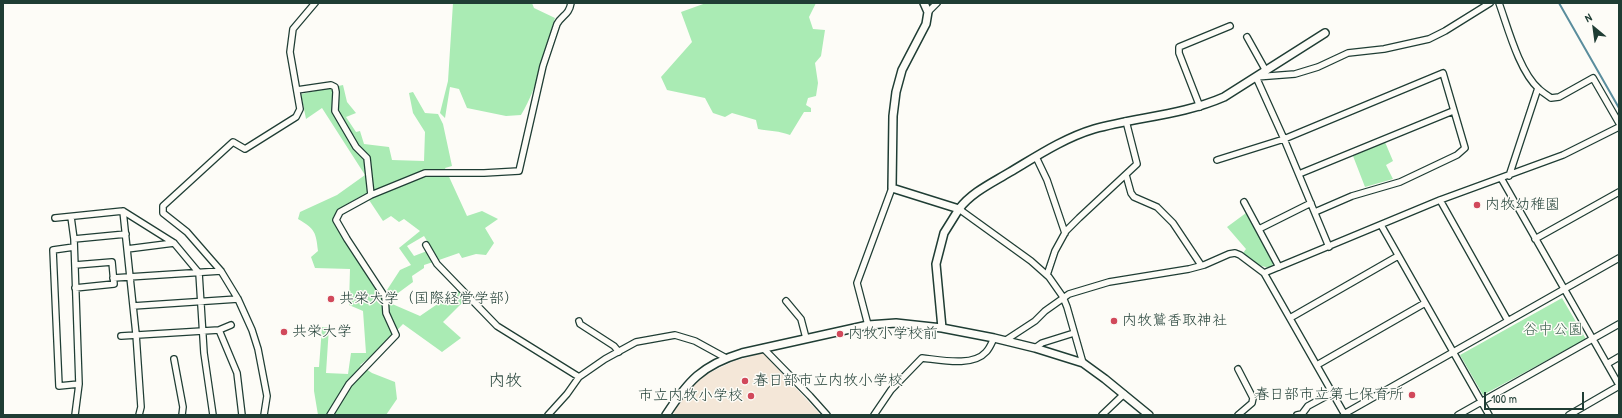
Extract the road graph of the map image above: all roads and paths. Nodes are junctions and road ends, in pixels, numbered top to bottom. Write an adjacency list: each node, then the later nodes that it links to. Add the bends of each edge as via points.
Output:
1 (315, 3): 14 (street, via 293,29 290,52)
2 (571, 3): 29 (street, via 567,14 557,24 547,52 519,171 425,173)
3 (924, 3): 7 (street)
4 (937, 3): 7 (street)
5 (1490, 3): 12 (street, via 1429,39 1384,49 1348,53 1295,74)
6 (1499, 3): 13 (street, via 1518,56)
7 (928, 12): 27 (street, via 926,24 902,70 896,92)
8 (1230, 26): 15 (street, via 1179,47)
9 (1325, 34): 11 (street)
10 (1247, 37): 11 (street)
11 (1266, 71): 12 (street)
12 (1256, 77): 15 (street, via 1224,97); 20 (street)
13 (1538, 88): 18 (street, via 1551,98 1559,97 1593,78); 25 (street)
14 (297, 90): 29 (street, via 331,85 335,87 335,111 356,147 367,158); 54 (street, via 300,109 296,117 245,149 233,142 163,206 163,213 187,232)
15 (1200, 107): 17 (street)
16 (1454, 112): 20 (street, via 1443,73); 23 (street); 35 (street, via 1465,148 1457,155 1400,182 1352,196)
17 (1126, 121): 21 (street, via 1070,138); 24 (street, via 1137,164)
18 (1619, 123)
19 (1619, 127): 25 (street, via 1563,155)
20 (1284, 139): 22 (street); 23 (street)
21 (1036, 156): 33 (street, via 978,192); 41 (street)
22 (1217, 160)
23 (1299, 174): 32 (street)
24 (1126, 175): 41 (street); 52 (street, via 1134,197 1157,207 1173,223)
25 (1509, 176): 26 (street)
26 (1501, 178): 30 (street); 43 (street)
27 (892, 188): 33 (street); 73 (street, via 857,283)
28 (1619, 192): 43 (street)
29 (371, 195): 108 (street, via 340,212 336,220 385,297 386,313 396,335 349,384)
30 (1440, 200): 38 (street); 70 (street)
31 (1244, 202): 39 (street)
32 (1311, 203): 35 (street); 39 (street)
33 (959, 209): 58 (street, via 1031,261); 74 (street, via 944,233 936,264)
34 (123, 211): 36 (street); 40 (street); 44 (street)
35 (1315, 212): 46 (street)
36 (71, 217): 37 (street); 42 (street)
37 (55, 218)
38 (1381, 225): 46 (street); 49 (street)
39 (1259, 230): 53 (street)
40 (126, 234): 42 (street); 48 (street)
41 (1065, 234): 58 (street, via 1055,251)
42 (74, 239): 47 (street)
43 (1536, 239): 61 (street)
44 (174, 243): 48 (street); 55 (street)
45 (426, 245): 95 (street, via 437,264 497,326)
46 (1329, 247): 53 (street)
47 (74, 248): 51 (street); 96 (street, via 53,250 59,386)
48 (128, 249): 57 (street)
49 (1398, 256): 66 (street); 68 (street)
50 (1619, 258): 61 (street)
51 (74, 265): 59 (street, via 112,262); 60 (street)
52 (1201, 265): 56 (street, via 1235,253); 62 (street, via 1109,282)
53 (1279, 267): 56 (street)
54 (221, 271): 55 (street); 63 (street)
55 (199, 273): 57 (street); 65 (street)
56 (1264, 273): 68 (street)
57 (130, 276): 59 (street); 67 (street)
58 (1047, 276): 62 (street)
59 (113, 278): 60 (street, via 114,284)
60 (76, 288): 96 (street)
61 (1564, 289): 70 (street); 82 (street)
62 (1063, 297): 77 (street); 83 (street, via 1035,321)
63 (238, 299): 65 (street); 107 (street, via 258,349 267,396)
64 (786, 301): 80 (street, via 801,319)
65 (201, 302): 67 (street); 76 (street)
66 (1425, 303): 87 (street); 93 (street)
67 (133, 306): 78 (street)
68 (1290, 318): 93 (street)
69 (579, 321): 86 (street)
70 (1508, 321): 87 (street)
71 (1619, 324): 82 (street)
72 (231, 325): 75 (street)
73 (868, 326): 74 (street, via 896,324); 80 (street)
74 (942, 328): 81 (street)
75 (220, 330): 76 (street); 106 (street, via 236,373)
76 (203, 331): 78 (street); 105 (street)
77 (1074, 333): 85 (street, via 1042,343); 91 (street)
78 (136, 334): 79 (street); 103 (street, via 141,407)
79 (121, 336)
80 (806, 338): 84 (street)
81 (994, 338): 83 (street); 112 (street, via 987,351 969,361 922,358 891,390)
82 (1593, 339): 92 (street); 100 (street)
83 (1006, 340): 85 (street)
84 (763, 348): 89 (street); 111 (street)
85 (1035, 348): 91 (street)
86 (619, 352): 89 (street, via 636,342 675,335 695,341); 95 (street)
87 (1453, 352): 100 (street); 101 (street)
88 (1619, 357): 92 (street)
89 (726, 358): 110 (street, via 707,368 688,383)
90 (174, 359): 104 (street, via 183,407)
91 (1083, 363): 99 (street)
92 (1607, 364): 97 (street)
93 (1317, 365): 98 (street)
94 (1238, 369): 115 (street, via 1253,398 1252,403)
95 (579, 377): 109 (street)
96 (79, 384): 102 (street)
97 (1619, 386): 119 (street)
98 (1332, 393): 101 (street); 116 (street)
99 (1124, 394): 113 (street); 114 (street)
100 (1482, 402): 117 (street); 118 (street)
101 (1344, 414)
102 (75, 415)
103 (139, 415)
104 (182, 415)
105 (213, 415)
106 (242, 415)
107 (264, 415)
108 (330, 415)
109 (548, 415)
110 (666, 415)
111 (827, 415)
112 (874, 415)
113 (1102, 415)
114 (1149, 415)
115 (1238, 415)
116 (1297, 415)
117 (1458, 415)
118 (1489, 415)
119 (1569, 415)

